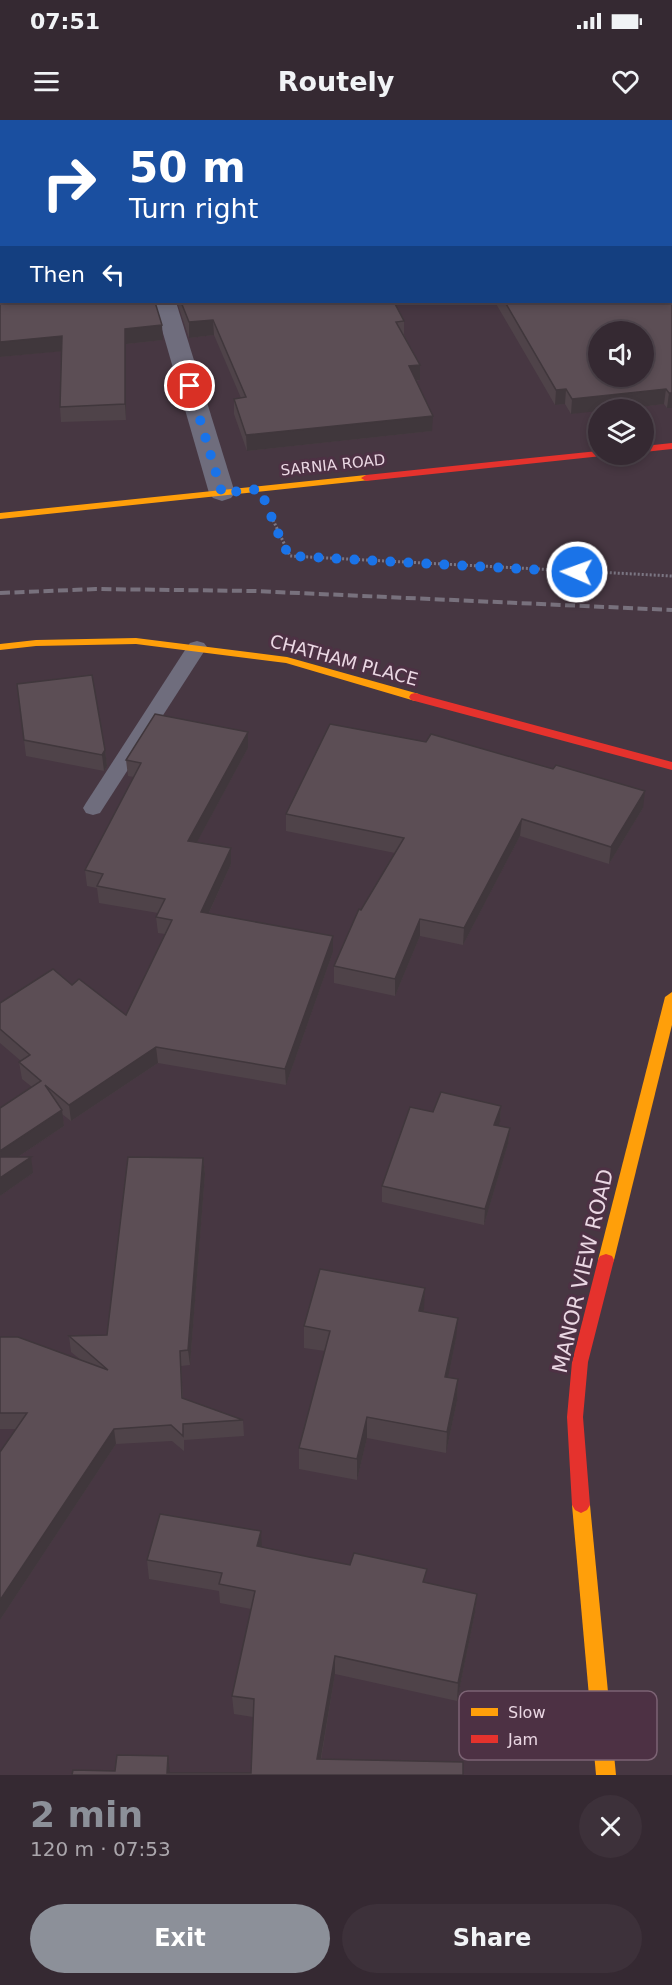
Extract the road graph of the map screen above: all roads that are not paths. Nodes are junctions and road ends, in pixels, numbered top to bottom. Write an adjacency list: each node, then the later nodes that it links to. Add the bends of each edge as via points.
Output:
1 (165, 303): 5 (street)
2 (672, 446): 3 (street)
3 (654, 448)
4 (588, 455): 5 (street, SARNIA ROAD)
5 (222, 493): 6 (street, SARNIA ROAD)
6 (0, 516)
7 (0, 647): 8 (street, CHATHAM PLACE, via 136,641)
8 (196, 647): 9 (street, CHATHAM PLACE, via 287,660); 10 (lane)
9 (672, 766)
10 (93, 808)
11 (672, 997): 12 (street, MANOR VIEW ROAD, via 580,1362 576,1406 578,1473)
12 (598, 1691)
13 (605, 1760): 14 (street, MANOR VIEW ROAD)
14 (606, 1775)

